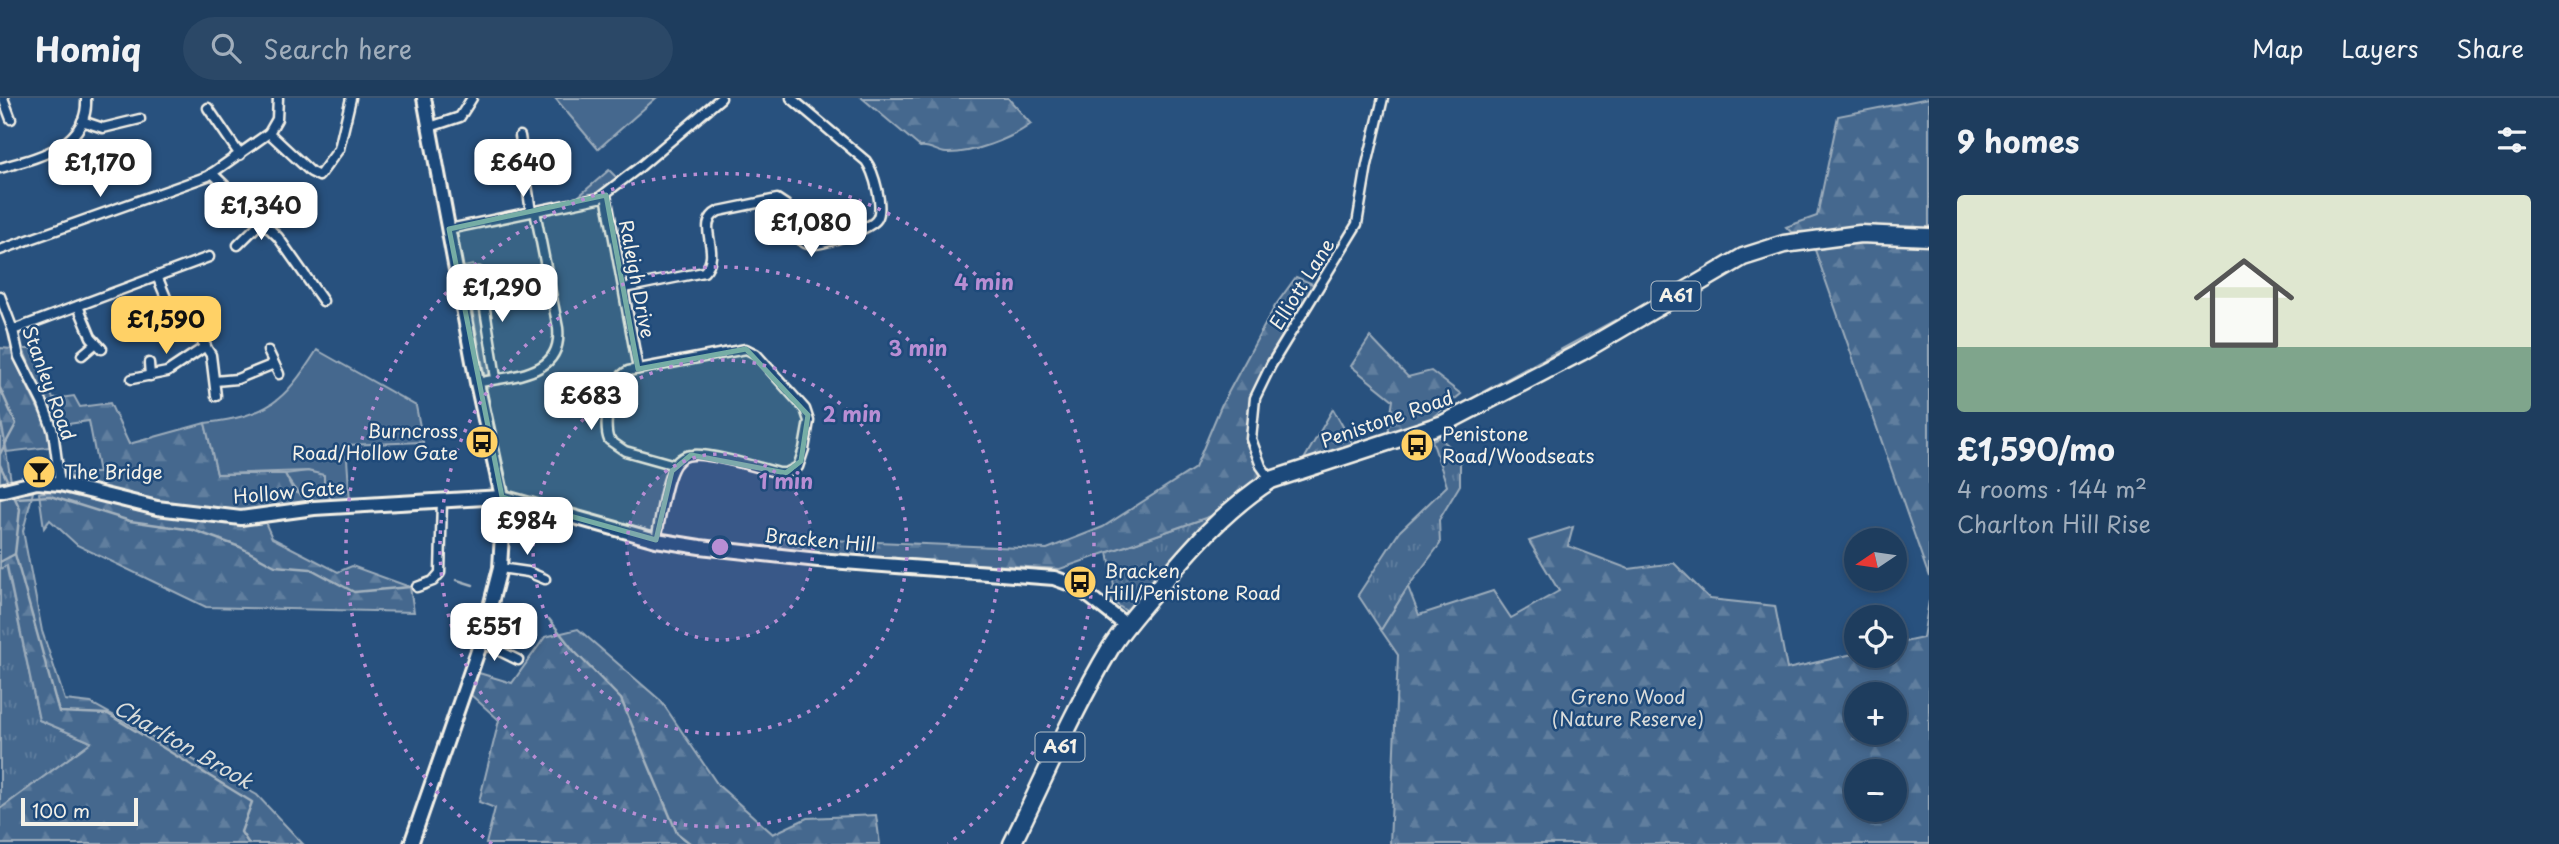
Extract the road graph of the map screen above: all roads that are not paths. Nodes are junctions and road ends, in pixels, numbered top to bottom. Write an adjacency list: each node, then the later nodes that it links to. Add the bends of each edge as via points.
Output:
1 (4, 98): 11 (street)
2 (86, 98): 13 (street)
3 (278, 98): 15 (street, via 277,119)
4 (351, 98): 15 (street, via 339,149 319,176)
5 (424, 98): 14 (street)
6 (472, 98): 14 (street, via 460,117)
7 (721, 98): 20 (street)
8 (791, 98): 30 (street, via 871,168 879,213 874,223 813,245 797,236 786,205 777,199 719,211 708,224 713,257 704,272)
9 (1382, 98): 49 (street, Elliott Lane, via 1357,224 1255,398 1251,439)
10 (208, 108): 17 (street, via 212,123)
11 (13, 112)
12 (140, 119): 13 (street, via 103,128)
13 (82, 121): 18 (street, via 58,149)
14 (430, 127): 23 (street)
15 (269, 133): 17 (street)
16 (520, 136): 21 (street)
17 (240, 155): 19 (street)
18 (0, 168)
19 (212, 173): 22 (street); 26 (street)
20 (606, 195): 21 (street); 30 (street, Raleigh Drive)
21 (533, 211): 23 (street); 43 (street, via 559,338 551,357 537,370)
22 (261, 222): 25 (street); 32 (street, via 278,237)
23 (449, 229): 46 (street)
24 (1929, 237): 49 (highway, Penistone Road / A61, via 1860,234 1784,244 1743,257 1581,352 1443,424)
25 (238, 245)
26 (0, 250)
27 (209, 257): 29 (street)
28 (479, 272): 43 (street)
29 (158, 276): 33 (street); 35 (street, via 172,312)
30 (624, 288): 40 (street, Raleigh Drive)
31 (0, 296): 34 (street, Stanley Road)
32 (323, 301)
33 (78, 306): 34 (street); 37 (street, via 98,346)
34 (13, 330): 50 (street, Stanley Road, via 19,357 53,431)
35 (206, 346): 42 (street, via 167,372); 45 (street)
36 (268, 351): 39 (street)
37 (82, 355)
38 (149, 363): 42 (street)
39 (274, 363): 41 (street); 45 (street, via 237,379)
40 (638, 369): 48 (street, via 621,374 616,382 606,434 618,448); 48 (street, via 746,349 756,354 808,415 801,461 792,471 779,473 698,454 684,456)
41 (279, 374)
42 (150, 376): 44 (street)
43 (496, 378): 46 (street)
44 (132, 379)
45 (215, 381): 47 (street)
46 (477, 383): 52 (street)
47 (216, 396)
48 (675, 465): 54 (street)
49 (1271, 480): 58 (highway, Penistone Road / A61, via 1227,512)
50 (60, 484): 51 (street, Hollow Gate); 53 (street, Hollow Gate, via 157,508 228,517)
51 (1, 491)
52 (502, 497): 53 (street, Hollow Gate); 54 (street, Bracken Hill); 55 (street)
53 (442, 500): 57 (street, via 440,573)
54 (656, 540): 58 (street, Bracken Hill, via 805,559 1055,578 1076,586)
55 (500, 568): 56 (street); 59 (street)
56 (545, 579)
57 (417, 587)
58 (1127, 626): 62 (highway, Penistone Road / A61, via 1090,684)
59 (481, 642): 60 (street); 61 (street)
60 (518, 660)
61 (411, 844)
62 (1012, 844)

